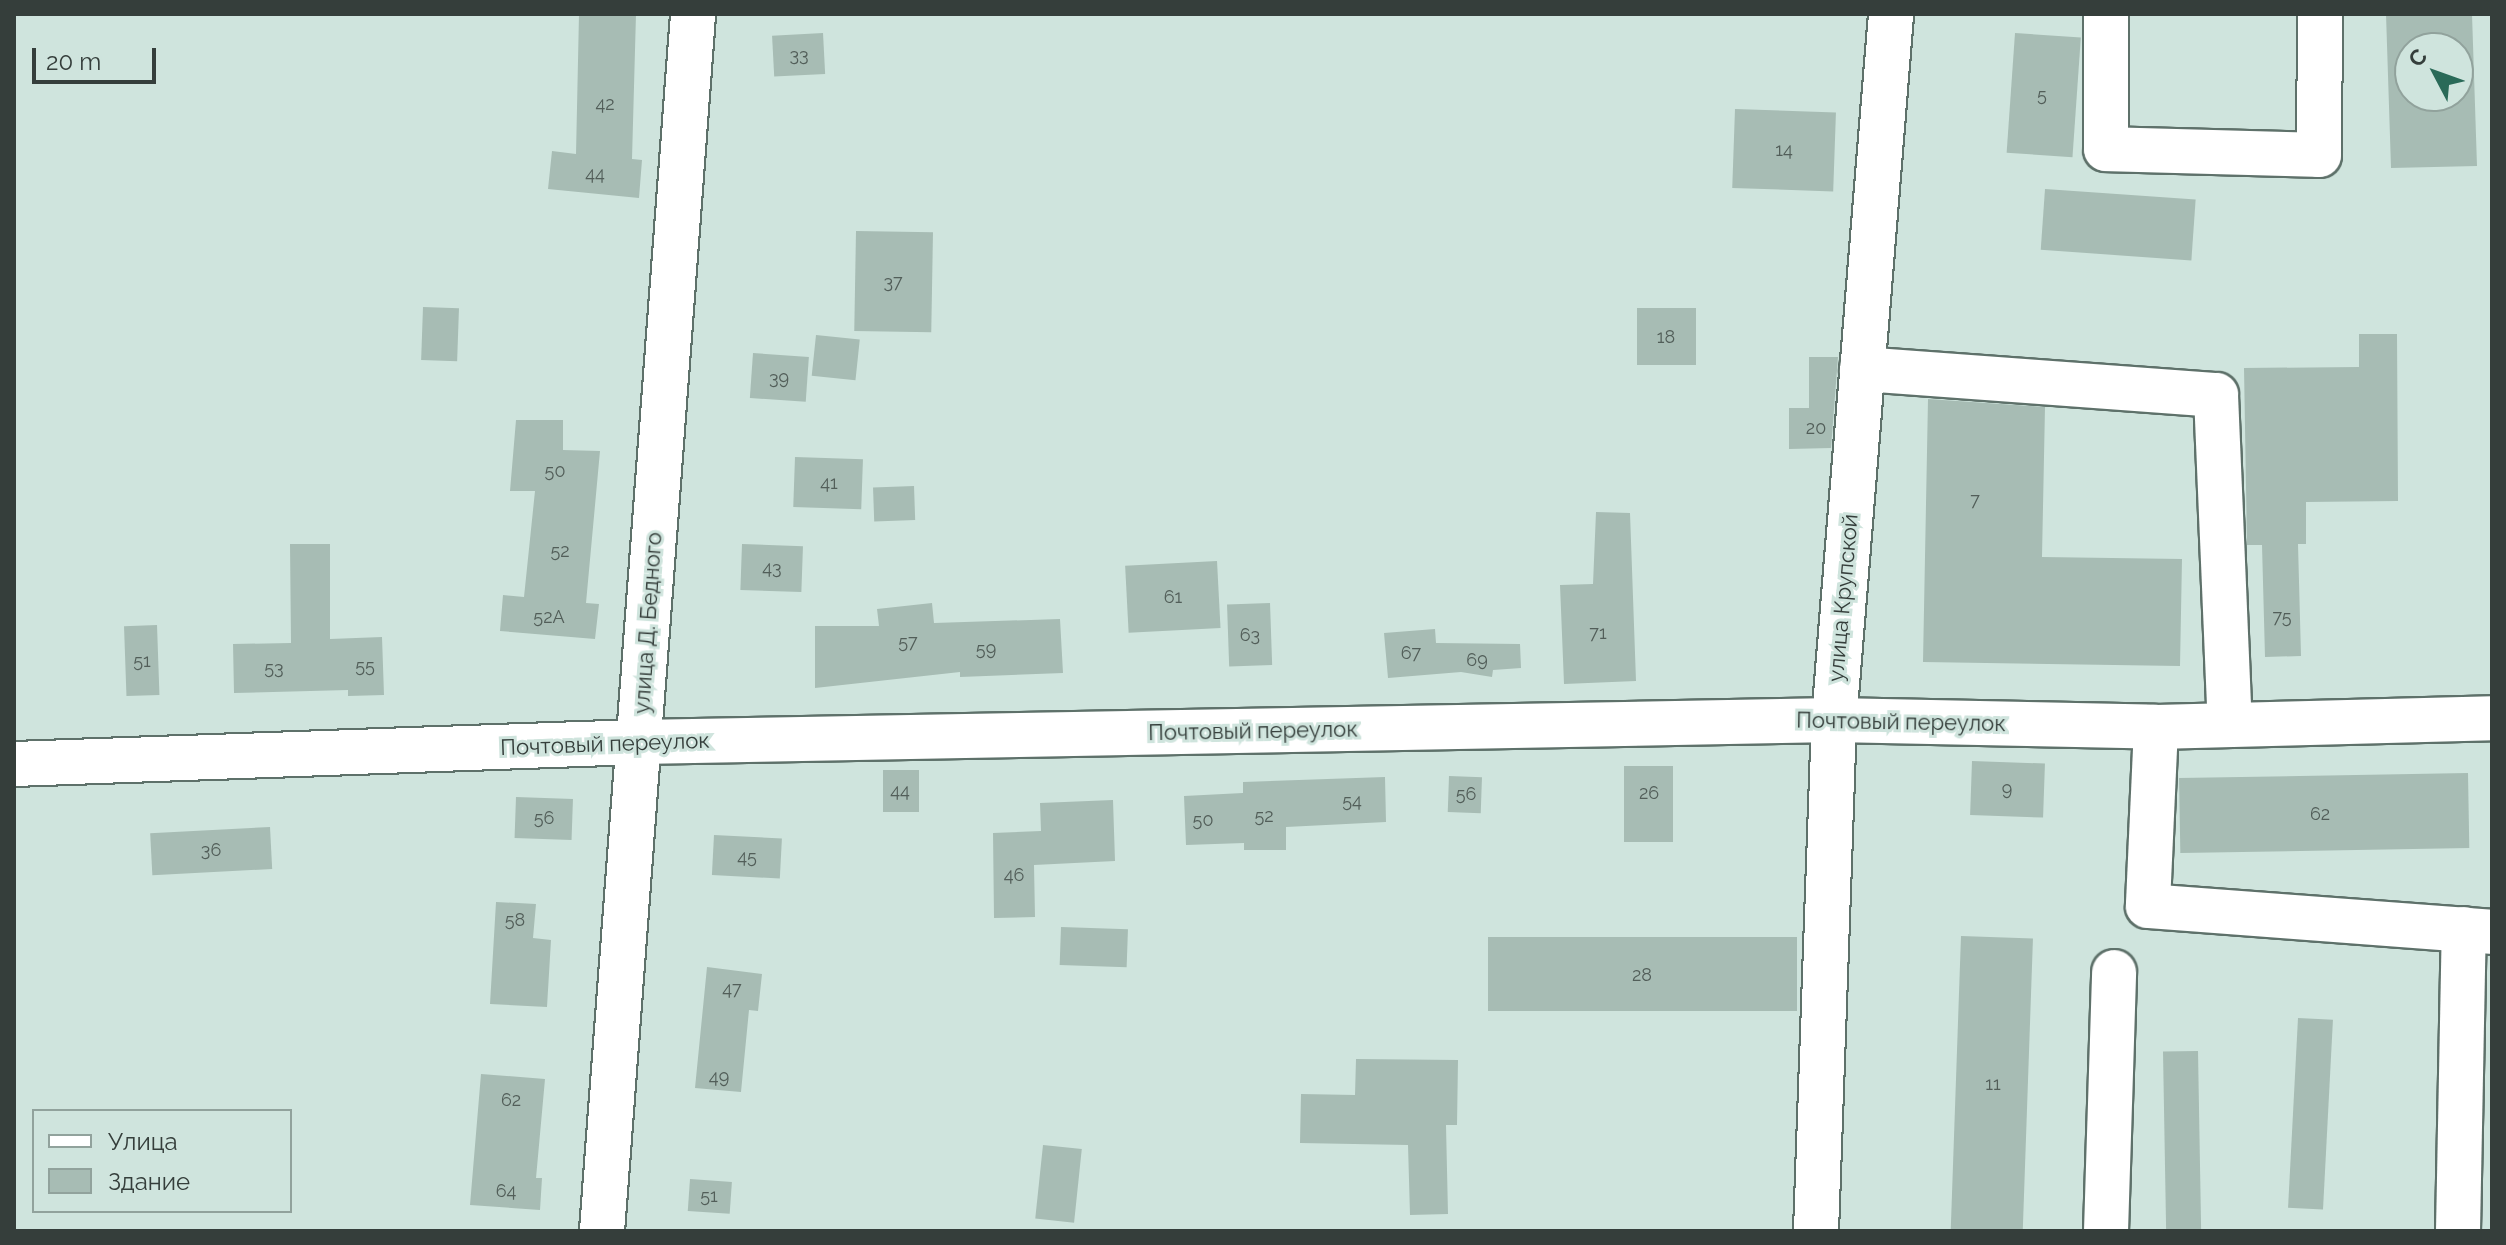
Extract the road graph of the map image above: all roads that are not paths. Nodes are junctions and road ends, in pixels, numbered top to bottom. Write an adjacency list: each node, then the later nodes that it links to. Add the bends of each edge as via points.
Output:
1 (693, 14): 10 (street, улица Д. Бедного)
2 (1891, 14): 5 (street, улица Крупской)
3 (2106, 14): 4 (street, via 2106,149 2319,155)
4 (2320, 14)
5 (1862, 369): 7 (street, улица Крупской); 8 (street, via 2216,395)
6 (2492, 718): 8 (street, Почтовый переулок)
7 (1834, 720): 9 (street, Почтовый переулок); 10 (street, Почтовый переулок); 15 (street, улица Крупской)
8 (2230, 724): 9 (street, Почтовый переулок)
9 (2156, 727): 12 (street, via 2148,906)
10 (639, 742): 11 (street, Почтовый переулок); 14 (street, улица Д. Бедного)
11 (14, 764)
12 (2478, 931): 17 (street)
13 (2114, 972): 16 (street)
14 (602, 1231)
15 (1816, 1231)
16 (2106, 1231)
17 (2458, 1231)

